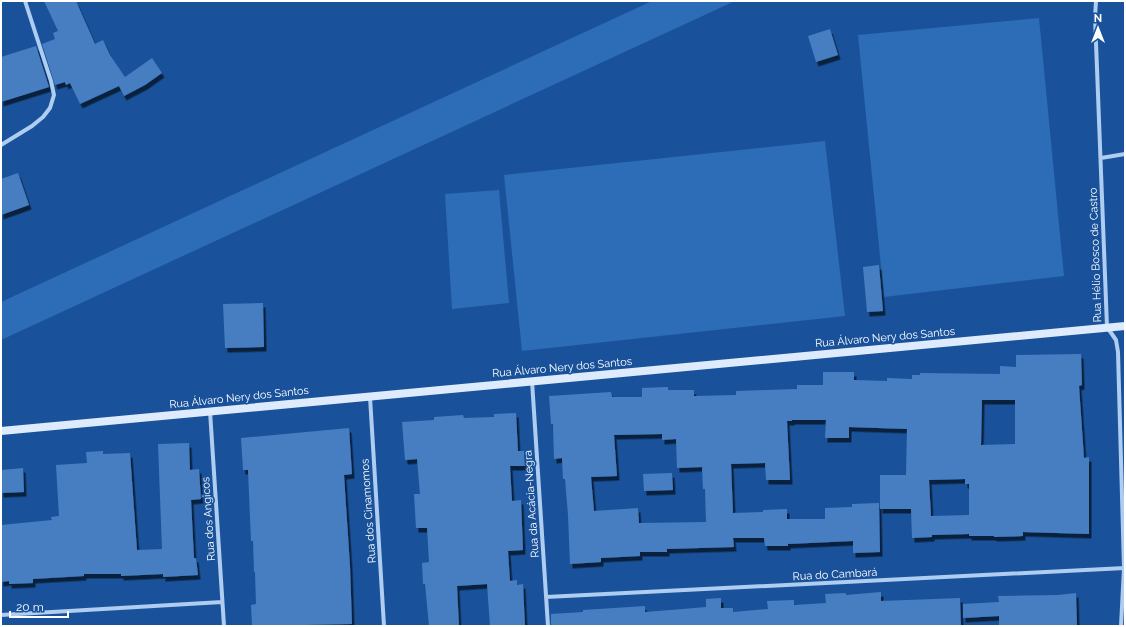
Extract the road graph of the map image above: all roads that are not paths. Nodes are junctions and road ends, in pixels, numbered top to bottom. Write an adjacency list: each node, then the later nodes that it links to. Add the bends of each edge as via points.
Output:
1 (25, 1): 3 (street, via 54,96 50,108 43,117)
2 (1096, 1): 5 (street, Rua Hélio Bosco de Castro)
3 (1, 145)
4 (1125, 154): 5 (street)
5 (1101, 158): 7 (street, Rua Hélio Bosco de Castro)
6 (1125, 326): 7 (main road, Rua Álvaro Nery dos Santos)
7 (1107, 327): 8 (main road, Rua Álvaro Nery dos Santos); 12 (street, Rua Hélio Bosco de Castro, via 1116,340 1118,352)
8 (532, 381): 9 (main road, Rua Álvaro Nery dos Santos); 13 (street, Rua da Acácia-Negra)
9 (370, 396): 10 (main road, Rua Álvaro Nery dos Santos); 17 (street, Rua dos Cinamomos)
10 (210, 411): 11 (main road, Rua Álvaro Nery dos Santos); 14 (street, Rua dos Angicos)
11 (1, 431)
12 (1125, 568): 13 (street, Rua do Cambará); 19 (street, Rua Hélio Bosco de Castro)
13 (546, 598): 18 (street, Rua da Acácia-Negra)
14 (222, 602): 15 (street); 16 (street, Rua dos Angicos)
15 (1, 615)
16 (224, 626)
17 (384, 626)
18 (548, 626)
19 (1121, 626)

